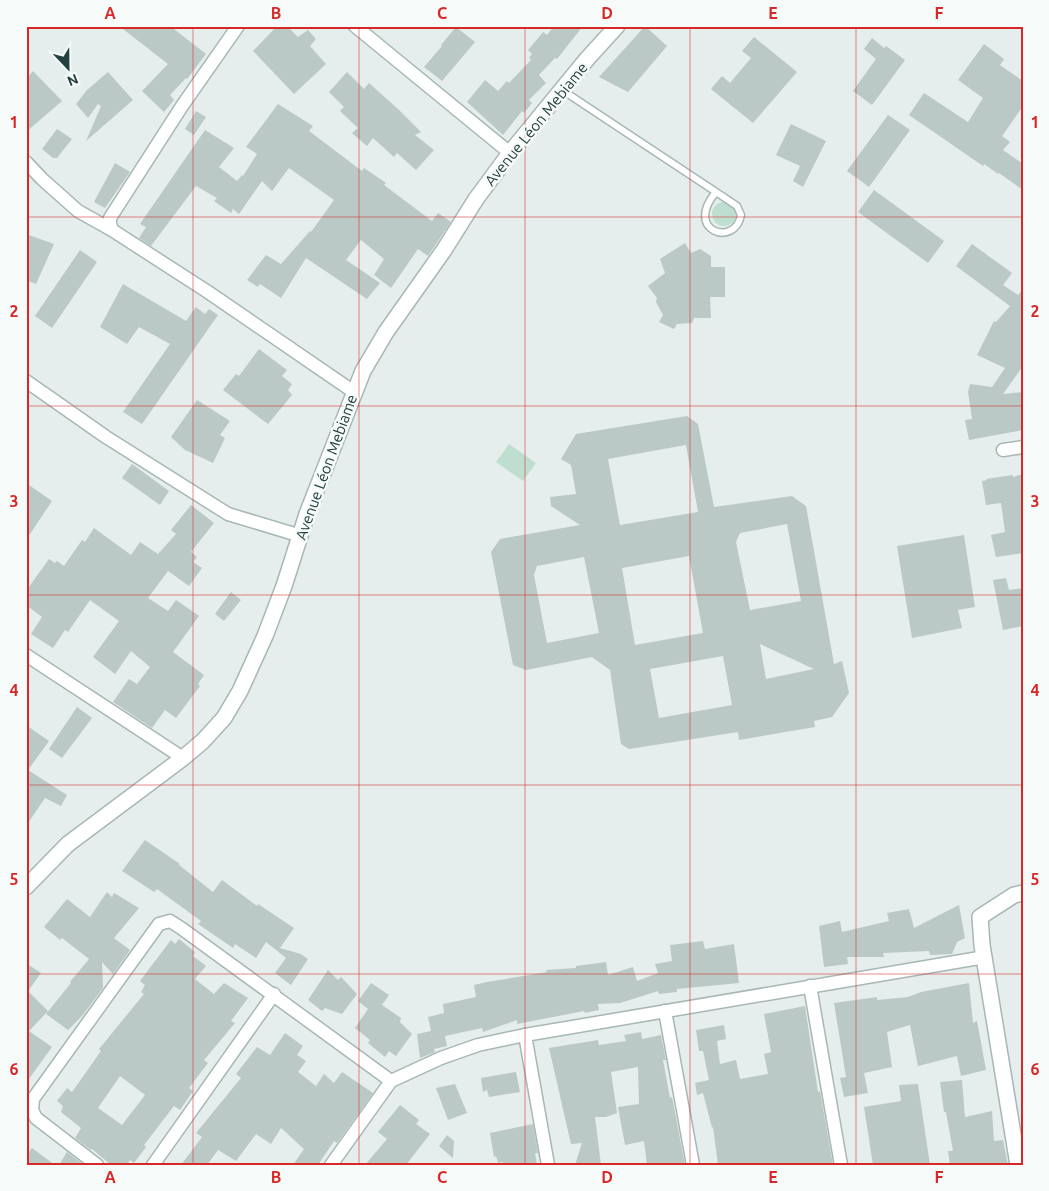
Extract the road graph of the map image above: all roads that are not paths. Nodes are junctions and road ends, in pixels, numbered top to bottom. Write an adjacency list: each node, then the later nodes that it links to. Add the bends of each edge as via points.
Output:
1 (238, 26): 8 (street, via 110,218)
2 (355, 26): 5 (street)
3 (617, 26): 4 (street, Avenue Léon Mebiame)
4 (562, 90): 5 (street, Avenue Léon Mebiame); 7 (lane)
5 (510, 153): 10 (street, Avenue Léon Mebiame, via 386,332)
6 (26, 162): 8 (street, via 78,211)
7 (716, 192): 7 (lane, via 704,214 706,222 718,233 728,232 737,225 741,215 737,206)
8 (112, 230): 10 (street)
9 (26, 381): 13 (street, via 106,437 228,514)
10 (354, 392): 13 (street, Avenue Léon Mebiame)
11 (1023, 447): 12 (street)
12 (1003, 450)
13 (301, 536): 15 (street, Avenue Léon Mebiame, via 265,636 240,691 224,718)
14 (26, 655): 15 (street)
15 (183, 758): 16 (street, Avenue Léon Mebiame, via 68,844)
16 (26, 887)
17 (1023, 893): 18 (street, via 980,916)
18 (984, 958): 19 (street); 30 (street)
19 (810, 986): 21 (street); 29 (street)
20 (274, 994): 23 (street); 24 (street, via 182,928 170,922 154,928 33,1099 32,1110 36,1118); 25 (street)
21 (666, 1011): 22 (street); 28 (street)
22 (525, 1035): 23 (street, via 478,1045); 27 (street)
23 (391, 1081): 26 (street)
24 (97, 1165)
25 (153, 1165)
26 (331, 1165)
27 (548, 1165)
28 (693, 1165)
29 (841, 1165)
30 (1018, 1165)

